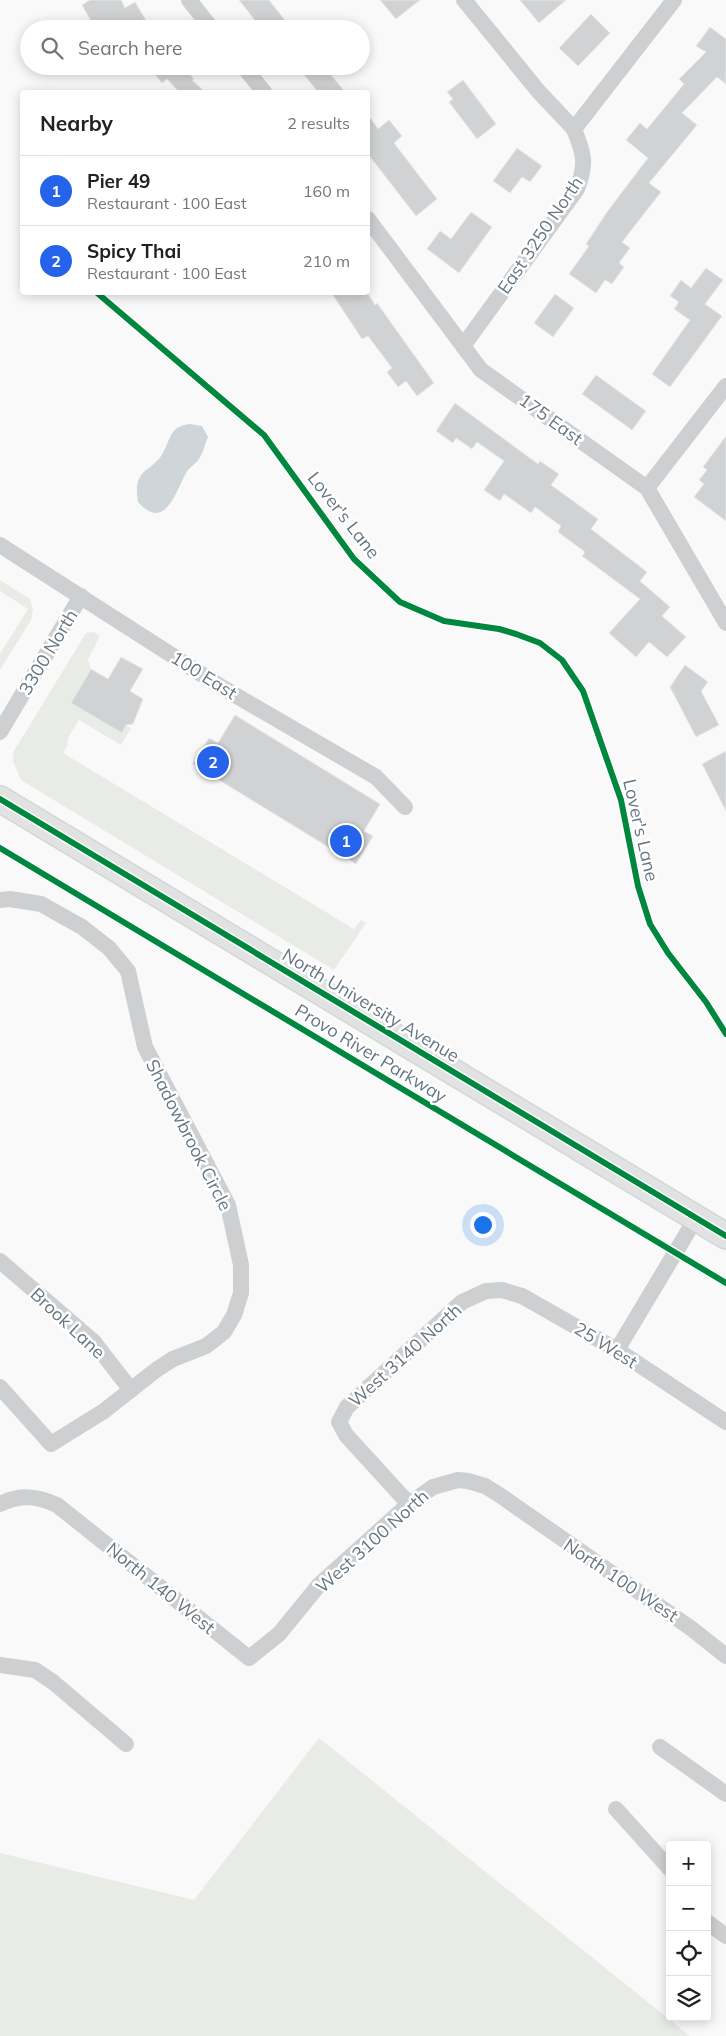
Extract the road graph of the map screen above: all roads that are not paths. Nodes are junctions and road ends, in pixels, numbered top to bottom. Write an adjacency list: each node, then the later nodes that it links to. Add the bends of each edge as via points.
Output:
1 (189, 0): 4 (street)
2 (464, 0): 7 (street)
3 (674, 0): 7 (street)
4 (205, 20)
5 (250, 75): 6 (street)
6 (262, 90)
7 (574, 130): 9 (street, East 3250 North, via 584,154 583,172 577,188)
8 (370, 222): 9 (street, 175 East)
9 (463, 346): 11 (street, 175 East, via 482,370)
10 (726, 386): 11 (street)
11 (647, 488): 14 (street, 175 East)
12 (0, 545): 13 (street, 100 East)
13 (81, 596): 15 (street, 3300 North); 17 (street, 100 East, via 223,688 376,776)
14 (726, 623)
15 (0, 732)
16 (0, 799): 19 (highway, North University Avenue)
17 (405, 807)
18 (0, 900): 25 (street, Shadowbrook Circle, via 41,904 82,927 109,948 128,971 145,1047 228,1205 241,1265 241,1293 234,1315 224,1332 206,1346 174,1359)
19 (696, 1218): 20 (highway, North University Avenue); 23 (street)
20 (726, 1236)
21 (0, 1261): 25 (street, Brook Lane, via 93,1341)
22 (477, 1294): 23 (street, 25 West, via 502,1290 522,1296); 28 (street, West 3140 North, via 462,1302 347,1406 339,1422 346,1435)
23 (617, 1350): 26 (street, 25 West)
24 (0, 1388): 25 (street, Shadowbrook Circle, via 51,1444 104,1412)
25 (131, 1390)
26 (726, 1422)
27 (0, 1504): 31 (street, North 140 West, via 12,1499 40,1497 57,1505)
28 (409, 1504): 29 (street, West 3100 North, via 433,1486 458,1480 485,1486); 31 (street, West 3100 North, via 319,1585 279,1634)
29 (514, 1507): 30 (street, North 100 West, via 692,1629)
30 (726, 1656)
31 (249, 1658)
32 (0, 1665): 33 (street, via 35,1670)
33 (126, 1744)
34 (660, 1747): 35 (street)
35 (726, 1794)
36 (616, 1809): 37 (street)
37 (666, 1865)
38 (711, 1925): 39 (street)
39 (726, 1936)

